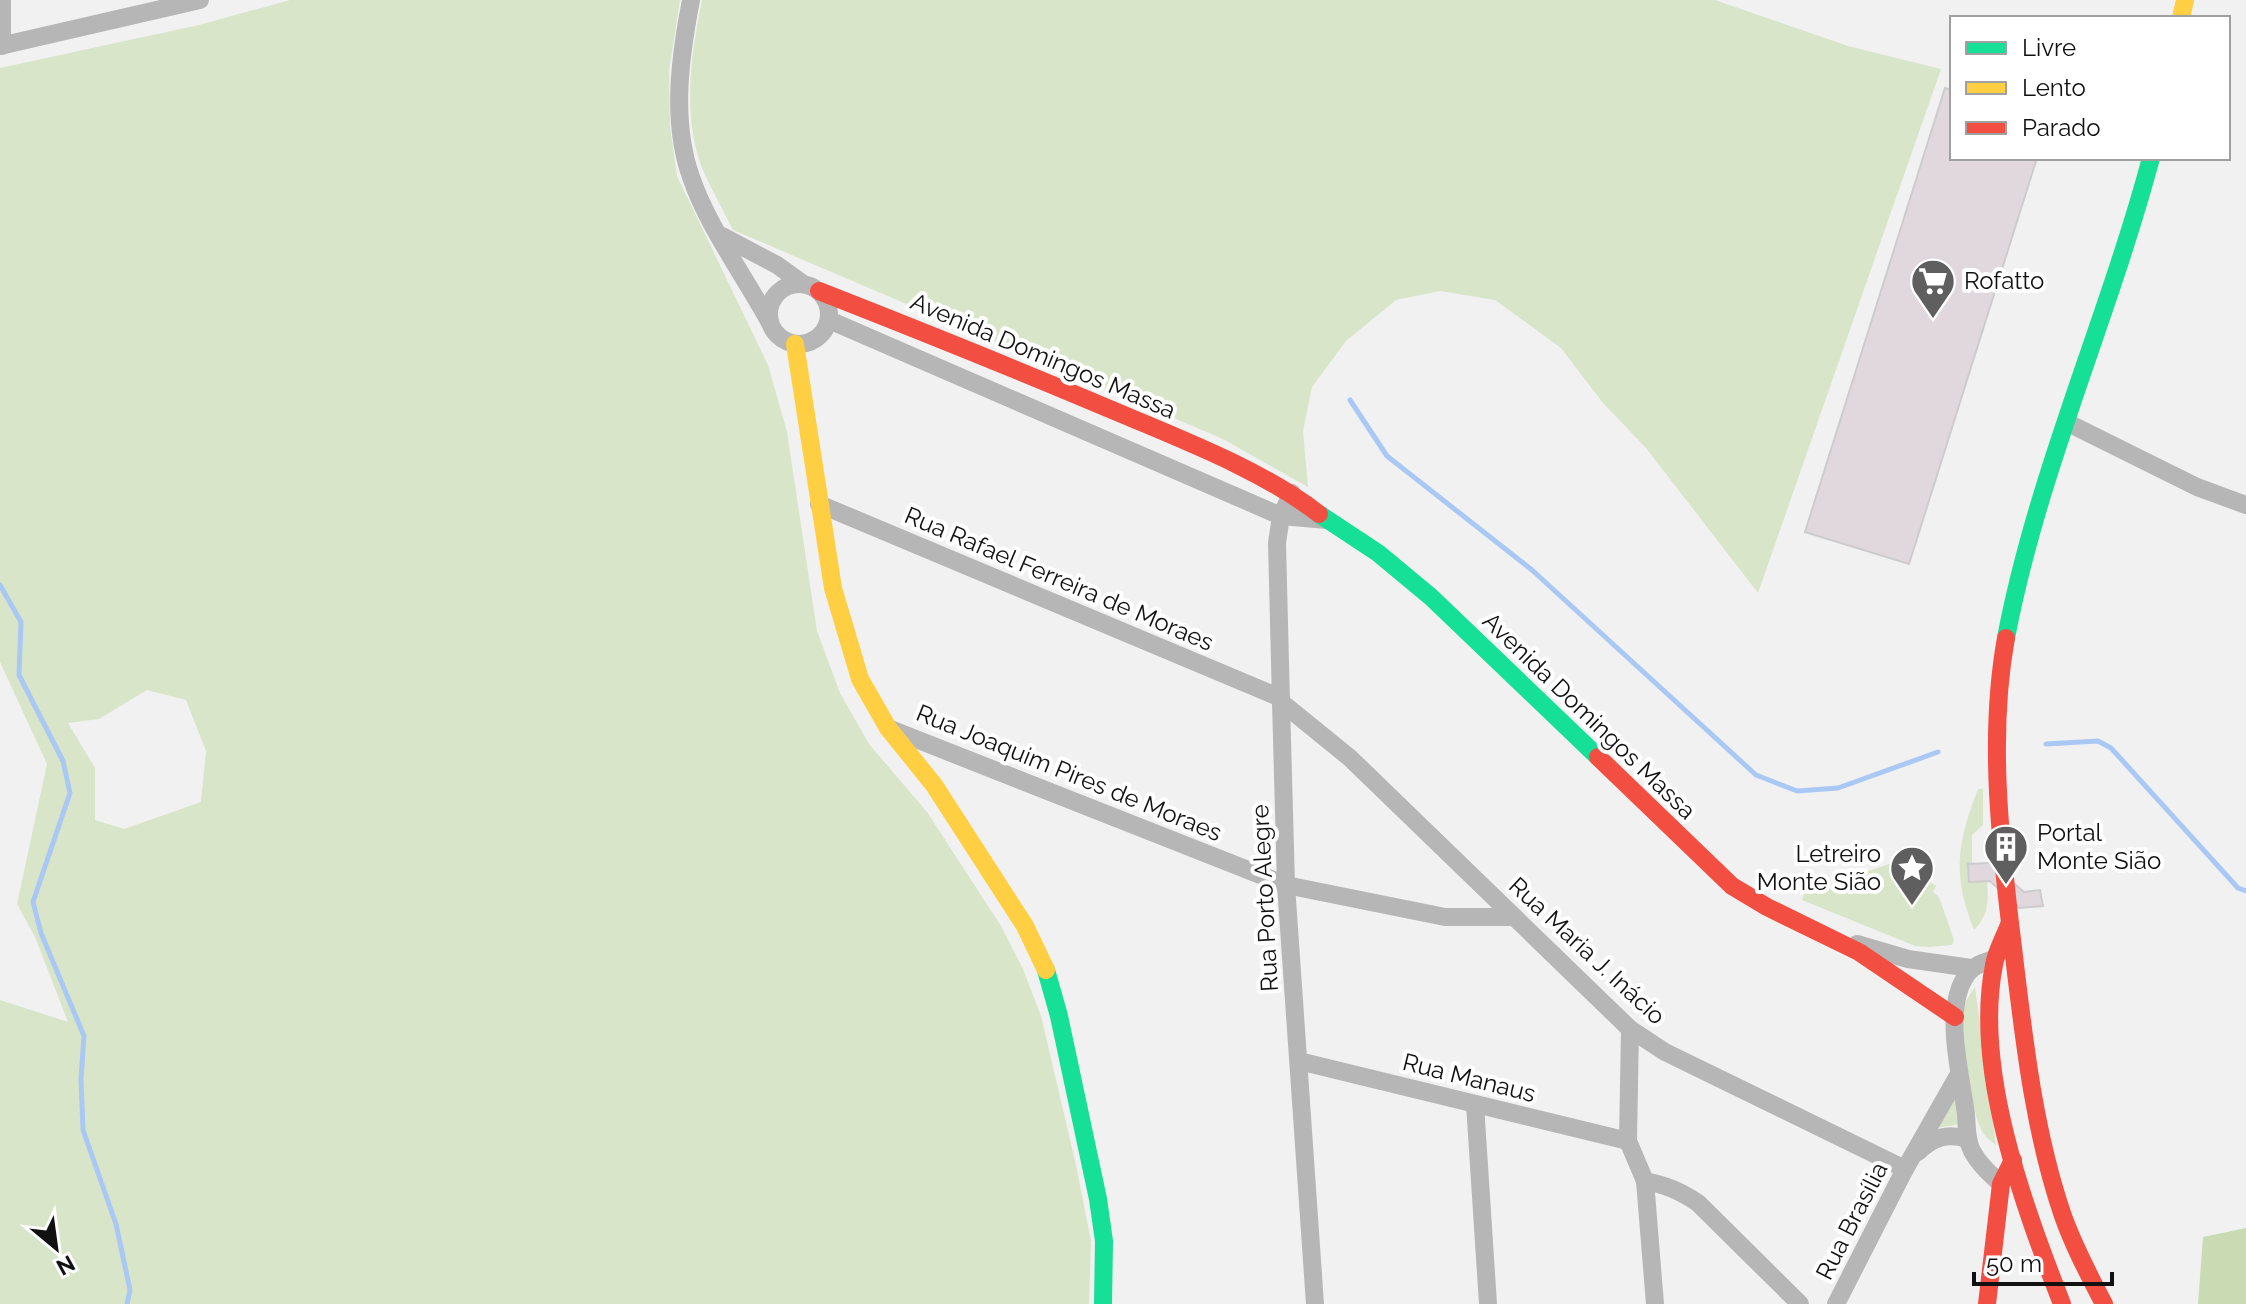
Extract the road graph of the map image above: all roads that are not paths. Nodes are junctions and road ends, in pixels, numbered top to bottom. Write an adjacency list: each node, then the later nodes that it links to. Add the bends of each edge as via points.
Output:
1 (2, 0): 4 (street)
2 (200, 0): 4 (street)
3 (691, 0): 6 (street, via 678,104 683,146 691,178)
4 (1, 46)
5 (2150, 160): 11 (street)
6 (719, 235): 7 (street); 9 (street)
7 (811, 287): 8 (street, via 826,299); 9 (street, via 790,284 780,290 772,300); 12 (street, Avenida Domingos Massa, via 1166,433)
8 (829, 320): 10 (street, via 813,341); 15 (street, Avenida Domingos Massa)
9 (770, 323): 10 (street, via 775,333)
10 (795, 344): 13 (street)
11 (2068, 423): 14 (street, via 2197,487); 21 (street, via 2012,605 2000,703)
12 (1292, 493): 15 (street, Rua Porto Alegre); 16 (street, Avenida Domingos Massa)
13 (819, 504): 17 (street, Rua Rafael Ferreira de Moraes); 18 (street, via 845,633 860,679)
14 (2246, 505)
15 (1281, 516): 16 (street, Avenida Domingos Massa); 17 (street, Rua Porto Alegre)
16 (1327, 520): 22 (street, Avenida Domingos Massa, via 1431,597 1732,886 1759,906)
17 (1281, 700): 19 (street, Rua Porto Alegre); 20 (street, Rua Maria J. Inácio, via 1350,758)
18 (888, 728): 19 (street, Rua Joaquim Pires de Moraes); 36 (street, via 934,785 1025,926 1045,968 1098,1199)
19 (1286, 885): 20 (street, Rua Joaquim Pires de Moraes, via 1445,917); 27 (street, Rua Porto Alegre)
20 (1514, 917): 26 (street, Rua Maria J. Inácio)
21 (2009, 925): 23 (street); 44 (street, via 2046,1154 2074,1243)
22 (1825, 935): 24 (street, Avenida Domingos Massa, via 1908,959); 25 (street, Avenida Domingos Massa)
23 (1994, 959): 24 (street); 32 (street, via 1989,1025)
24 (1971, 968): 25 (street, via 1956,997)
25 (1955, 1017): 28 (street)
26 (1630, 1029): 31 (street); 33 (street, Rua Maria J. Inácio, via 1665,1052)
27 (1299, 1061): 29 (street, Rua Manaus); 37 (street, Rua Porto Alegre)
28 (1959, 1074): 30 (street); 33 (street, Rua Brasília)
29 (1475, 1104): 31 (street, Rua Manaus); 38 (street)
30 (1968, 1139): 33 (street, via 1935,1138); 35 (street, via 1983,1167)
31 (1628, 1141): 34 (street)
32 (2013, 1160): 35 (street); 43 (street)
33 (1908, 1164): 41 (street, Rua Brasília)
34 (1645, 1181): 39 (street); 40 (street, via 1664,1184 1698,1203)
35 (2001, 1184): 42 (street)
36 (1103, 1304)
37 (1315, 1304)
38 (1488, 1304)
39 (1655, 1304)
40 (1800, 1304)
41 (1836, 1304)
42 (1987, 1304)
43 (2062, 1304)
44 (2104, 1304)

